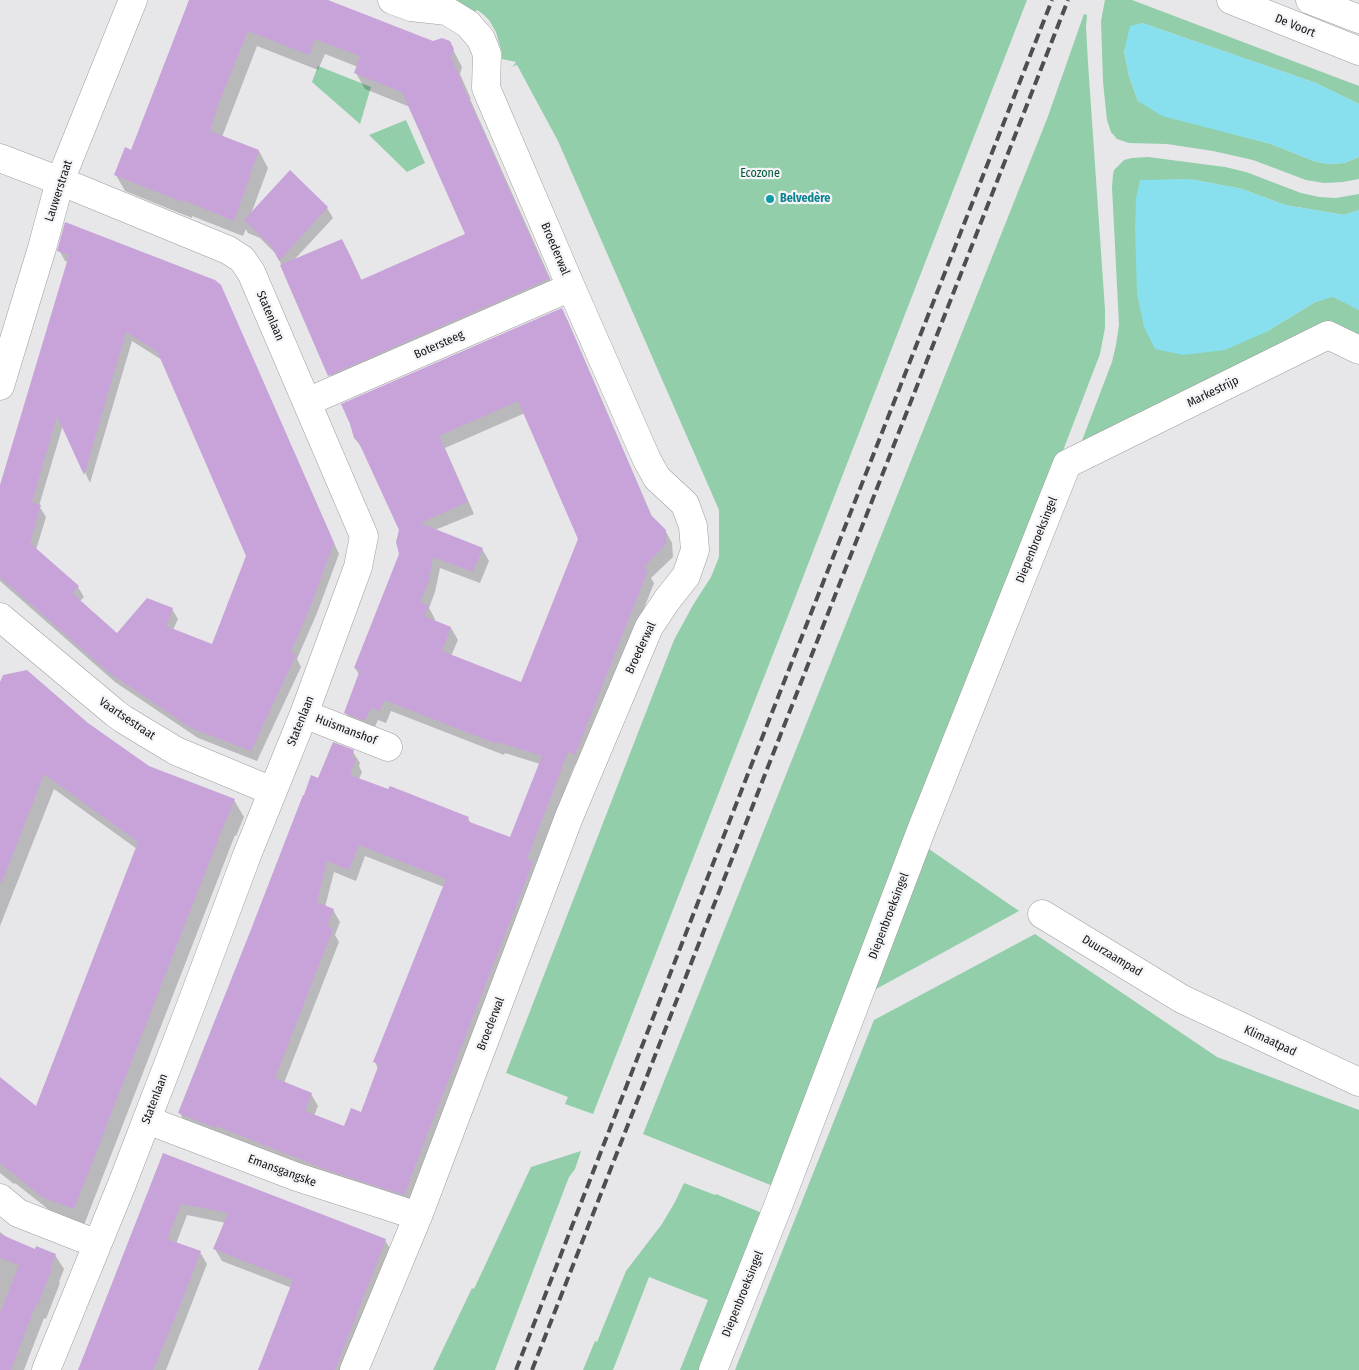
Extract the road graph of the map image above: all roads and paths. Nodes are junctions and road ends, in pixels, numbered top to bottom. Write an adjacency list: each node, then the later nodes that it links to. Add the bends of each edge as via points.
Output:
1 (133, 0): 8 (street, Lauwerstraat)
2 (392, 0): 9 (street, Broederwal, via 410,7 447,11 468,24 481,39 487,54 486,88)
3 (1231, 0): 6 (street, De Voort)
4 (1310, 0): 5 (street)
5 (1359, 19)
6 (1359, 51)
7 (0, 158): 8 (street, Statenlaan)
8 (60, 180): 11 (street, Lauwerstraat); 12 (street, Statenlaan, via 228,250 242,260 251,272)
9 (571, 287): 12 (street, Botersteeg); 23 (street, Broederwal, via 647,460 657,478 685,504 693,526 695,550 686,576 649,627 569,817)
10 (1359, 350): 13 (street, Markestrijp, via 1328,335)
11 (0, 386)
12 (307, 402): 15 (street, Statenlaan, via 364,536 358,567)
13 (1067, 464): 27 (street, Diepenbroeksingel, via 922,828)
14 (0, 619): 17 (street, Vaartsestraat, via 123,719 176,751)
15 (304, 714): 16 (street, Huismanshof); 17 (street, Statenlaan)
16 (388, 746)
17 (272, 791): 21 (street, Statenlaan)
18 (1042, 914): 19 (street, Duurzaampad)
19 (1182, 999): 20 (street, Klimaatpad)
20 (1359, 1082)
21 (147, 1120): 23 (street, Emansgangske, via 297,1177); 24 (street, Statenlaan)
22 (0, 1198): 24 (street, via 18,1213)
23 (418, 1216): 26 (street, Broederwal)
24 (98, 1244): 25 (street, Statenlaan)
25 (46, 1370)
26 (354, 1370)
27 (713, 1370)

